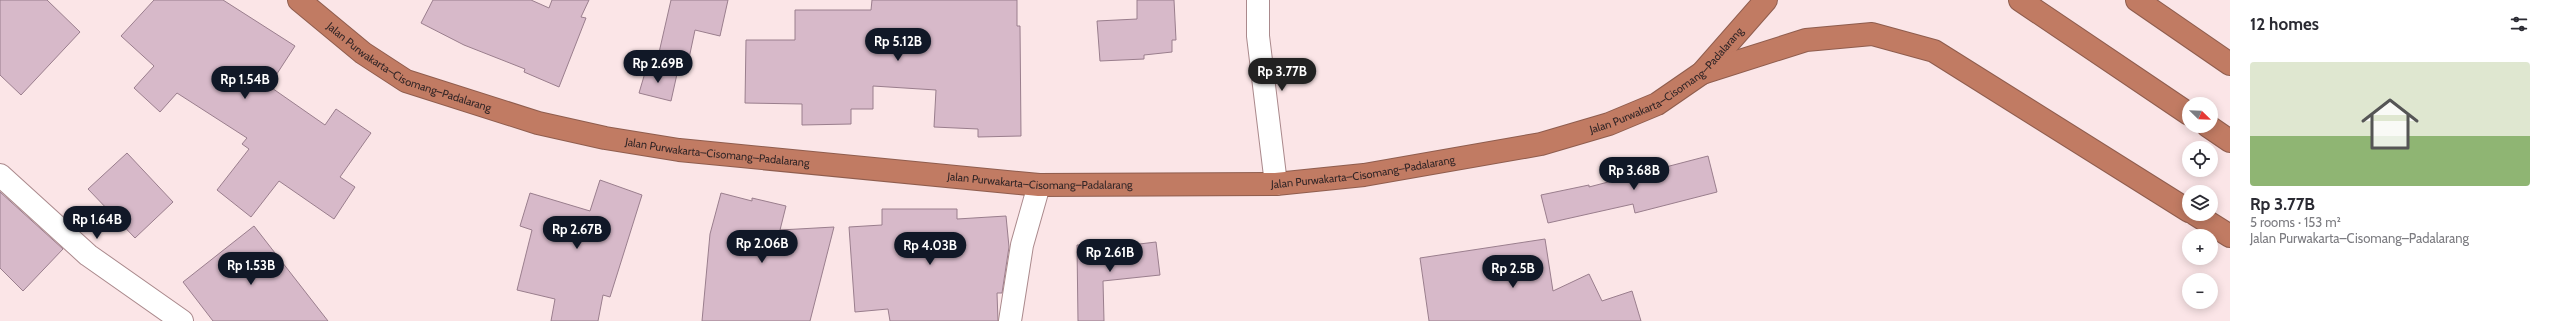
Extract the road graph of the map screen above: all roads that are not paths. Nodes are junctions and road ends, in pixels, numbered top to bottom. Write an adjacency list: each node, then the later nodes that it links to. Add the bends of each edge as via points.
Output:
1 (299, 0): 13 (highway, Jalan Purwakarta–Cisomang–Padalarang, via 363,53 406,81 538,124 679,150)
2 (1258, 0): 12 (street, via 1258,36)
3 (1766, 0): 7 (highway, Jalan Purwakarta–Cisomang–Padalarang)
4 (2020, 0): 8 (highway)
5 (2137, 0): 6 (highway)
6 (2230, 64)
7 (1702, 72): 12 (highway, Jalan Purwakarta–Cisomang–Padalarang, via 1657,104 1631,116 1541,144 1364,175); 14 (highway, via 1806,40 1872,34 1934,51)
8 (2182, 109)
9 (2218, 133): 10 (highway)
10 (2230, 141)
11 (0, 175): 17 (street, via 88,255)
12 (1276, 184): 13 (highway, Jalan Purwakarta–Cisomang–Padalarang)
13 (1039, 185): 18 (street, via 1022,245)
14 (2182, 206)
15 (2206, 221): 16 (highway)
16 (2230, 236)
17 (182, 321)
18 (1010, 321)

